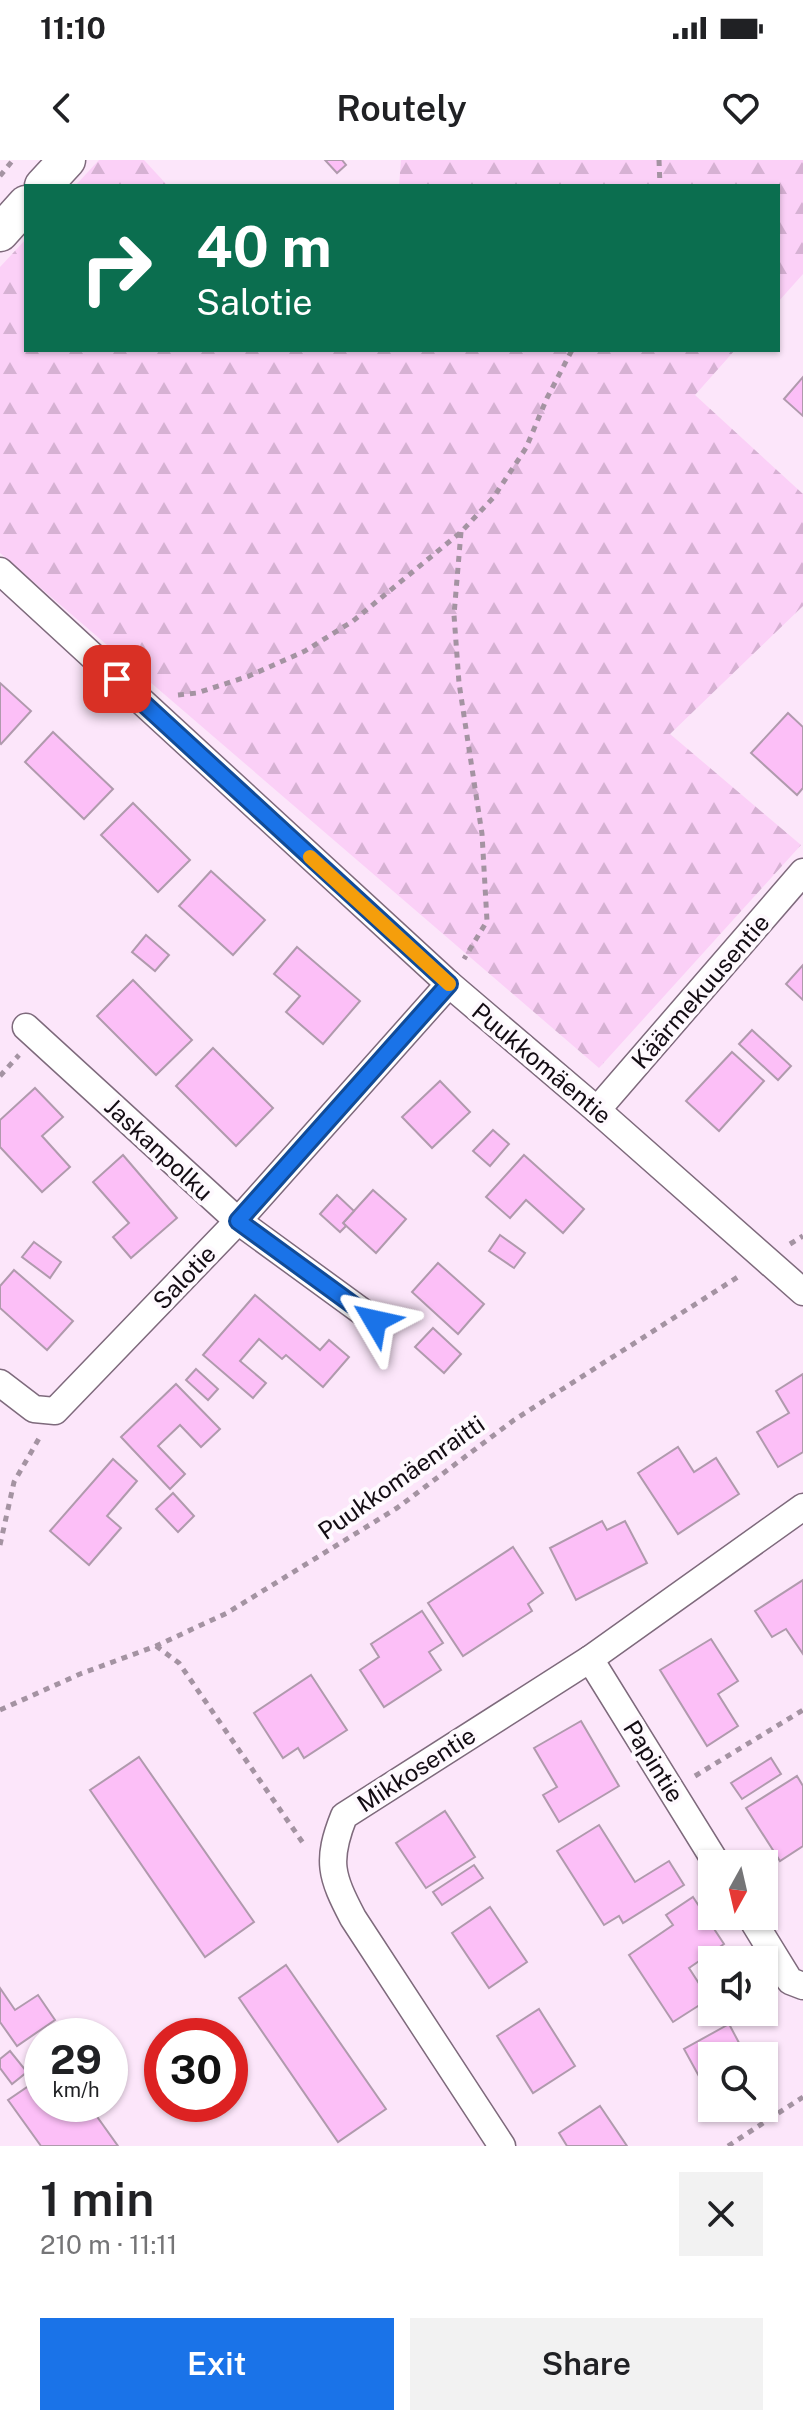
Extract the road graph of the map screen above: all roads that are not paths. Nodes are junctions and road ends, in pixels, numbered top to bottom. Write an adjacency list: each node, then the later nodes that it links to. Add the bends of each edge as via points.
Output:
1 (67, 160): 2 (main road)
2 (45, 184)
3 (24, 206): 4 (main road)
4 (0, 233)
5 (0, 571): 7 (street, Puukkomäentie)
6 (803, 872): 9 (street, Käärmekuusentie)
7 (449, 984): 9 (street, Puukkomäentie); 10 (street, Salotie)
8 (26, 1027): 10 (street, Jaskanpolku)
9 (597, 1110): 11 (street, Puukkomäentie)
10 (238, 1221): 12 (street, Jaskanpolku); 13 (street, Salotie, via 55,1411 34,1409)
11 (803, 1292)
12 (375, 1321)
13 (0, 1383)
14 (803, 1507): 15 (street, Mikkosentie)
15 (590, 1659): 16 (street, Papintie); 19 (street, Mikkosentie, via 344,1816 332,1844 335,1883 353,1918)
16 (708, 1850)
17 (759, 1930): 18 (street, via 790,1981)
18 (803, 1986)
19 (502, 2146)

